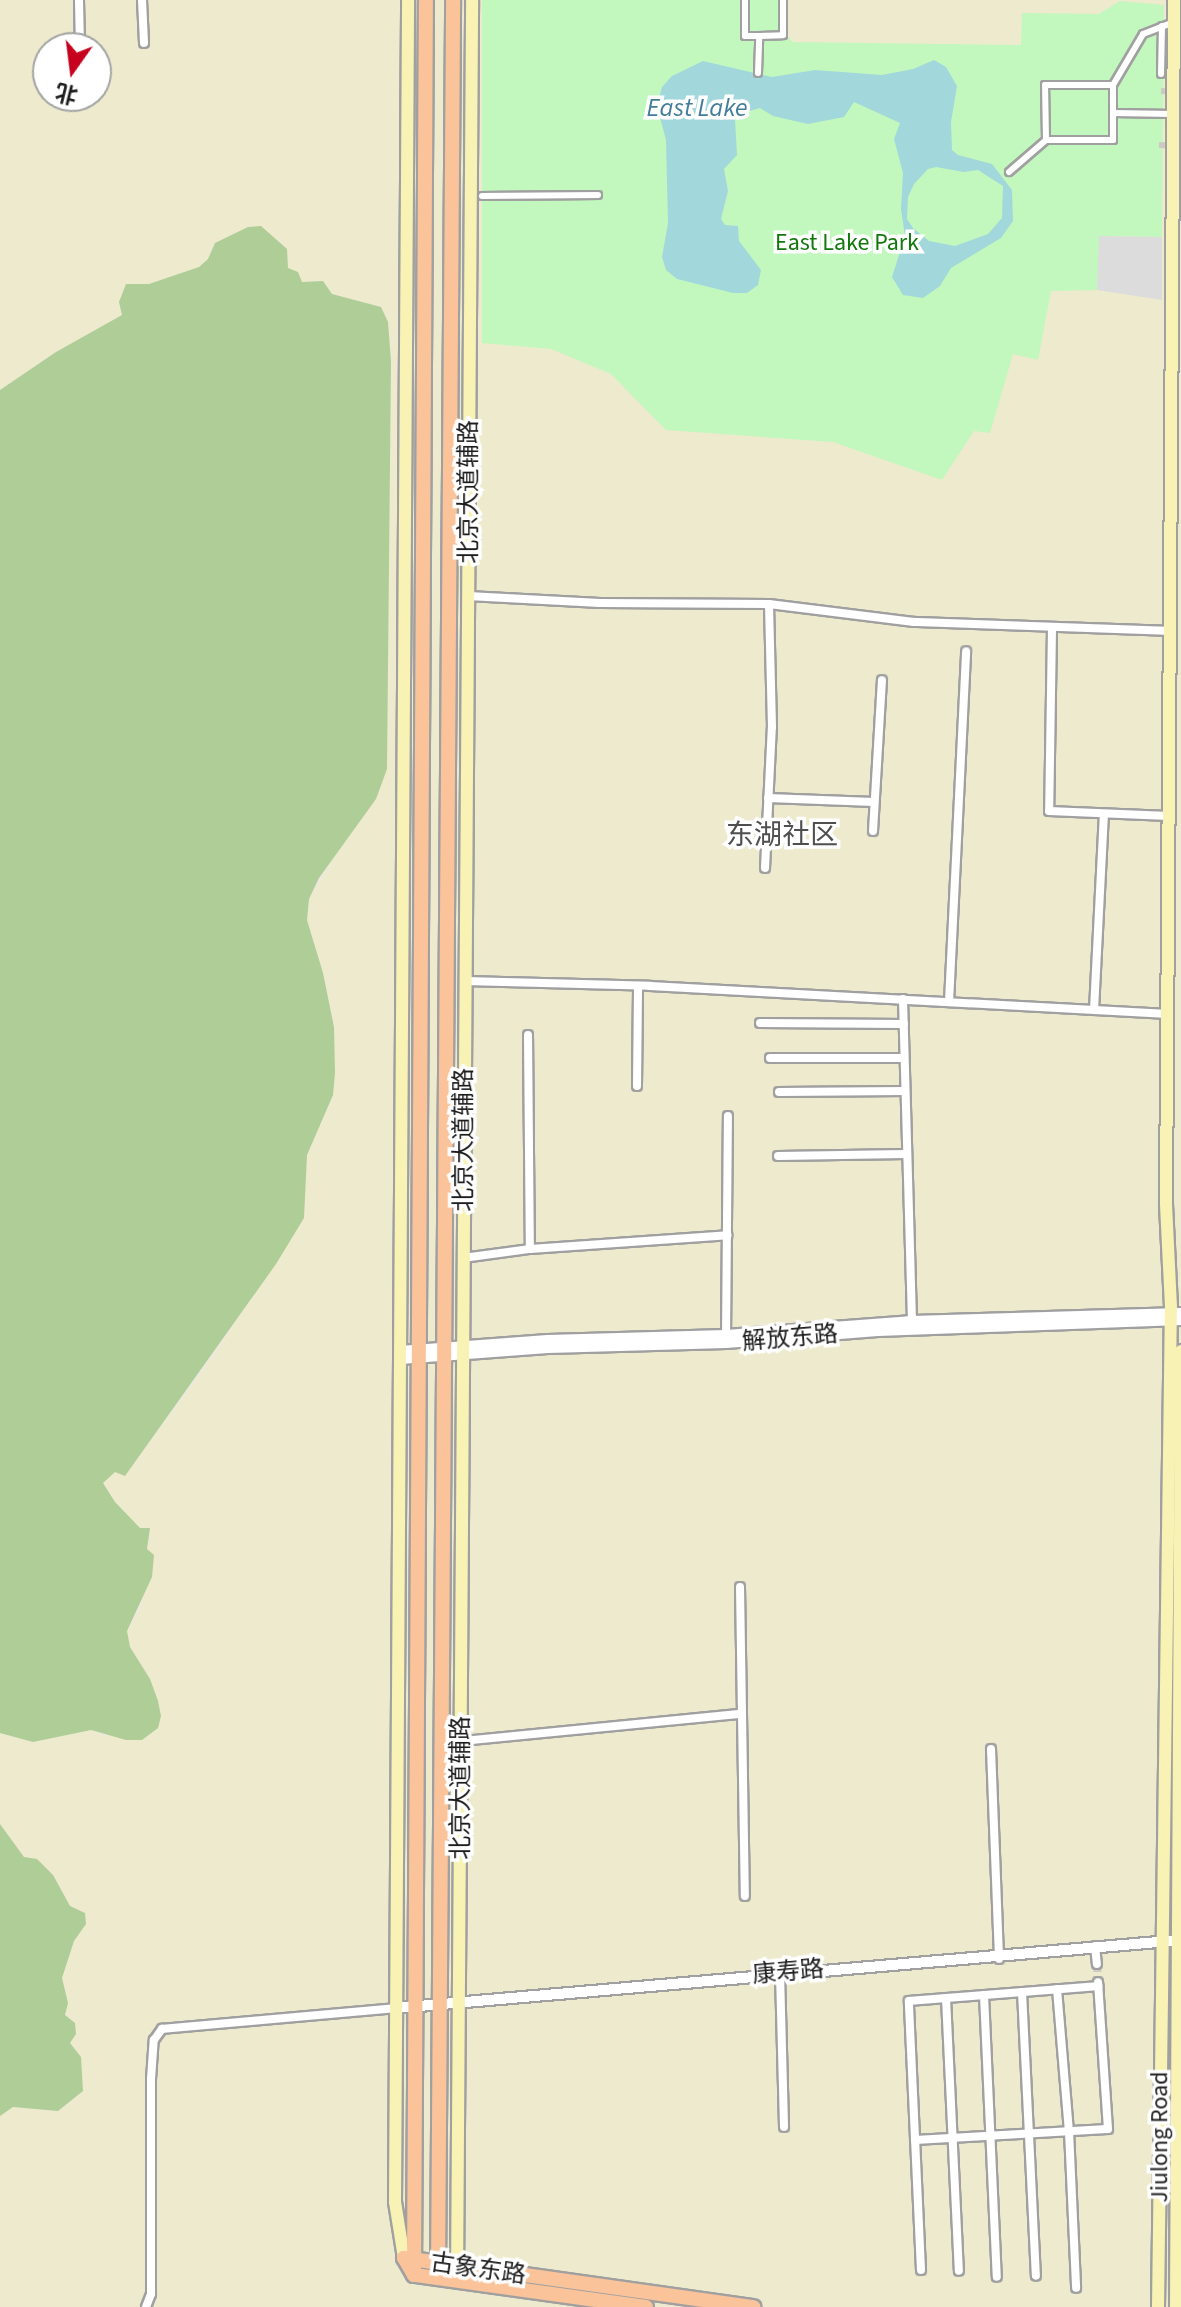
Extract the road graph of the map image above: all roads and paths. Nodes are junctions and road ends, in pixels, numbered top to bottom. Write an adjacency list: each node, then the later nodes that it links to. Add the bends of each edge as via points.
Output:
1 (79, 0): 11 (street)
2 (142, 0): 13 (street)
3 (408, 0): 62 (main road)
4 (426, 0): 61 (main road)
5 (453, 0): 60 (main road)
6 (472, 0): 23 (main road, 北京大道辅路)
7 (745, 0): 12 (street, via 745,36)
8 (783, 0): 12 (street, via 783,35)
9 (1174, 0): 10 (main road, Jiulong Road)
10 (1168, 24): 15 (street); 16 (street, via 1143,34); 18 (main road, Jiulong Road)
11 (80, 32)
12 (759, 36): 14 (street)
13 (144, 43)
14 (758, 73)
15 (1161, 74)
16 (1113, 85): 17 (street); 19 (street, via 1045,85)
17 (1113, 113): 18 (street); 19 (street, via 1113,140)
18 (1177, 121): 26 (main road, Jiulong Road)
19 (1046, 140): 20 (street)
20 (1009, 172)
21 (598, 195): 22 (street)
22 (482, 196)
23 (468, 596): 24 (street); 35 (main road, 北京大道辅路)
24 (769, 604): 25 (street, via 914,622); 29 (street)
25 (1052, 629): 26 (street); 31 (street, via 1049,811)
26 (1169, 631): 32 (main road, Jiulong Road)
27 (966, 651): 38 (street)
28 (882, 680): 30 (street)
29 (768, 798): 30 (street); 34 (street)
30 (874, 802): 33 (street)
31 (1104, 814): 32 (street); 39 (street)
32 (1169, 816): 40 (main road, Jiulong Road)
33 (873, 831)
34 (765, 868)
35 (465, 981): 36 (street); 54 (main road, 北京大道辅路)
36 (638, 986): 37 (street); 46 (street)
37 (903, 999): 38 (street); 42 (street)
38 (949, 1002): 39 (street)
39 (1094, 1010): 40 (street)
40 (1168, 1014): 55 (main road, Jiulong Road, via 1166,1203)
41 (760, 1023): 42 (street)
42 (904, 1024): 45 (street)
43 (528, 1035): 53 (street)
44 (770, 1058): 45 (street)
45 (904, 1058): 47 (street)
46 (637, 1086)
47 (905, 1091): 48 (street); 50 (street)
48 (779, 1092)
49 (728, 1116): 52 (street)
50 (906, 1154): 51 (street); 56 (street)
51 (778, 1156)
52 (728, 1235): 53 (street); 57 (street)
53 (530, 1249): 54 (street)
54 (463, 1258): 58 (main road, 北京大道辅路)
55 (1176, 1317): 56 (street, 解放东路); 70 (main road, Jiulong Road)
56 (912, 1325): 57 (street, 解放东路)
57 (726, 1339): 58 (street, 解放东路)
58 (463, 1351): 60 (street, 解放东路); 65 (main road, 北京大道辅路)
59 (1181, 1351): 69 (main road, Jiulong Road)
60 (446, 1352): 61 (street, 解放东路); 66 (main road)
61 (419, 1354): 62 (street, 解放东路); 81 (main road)
62 (400, 1355): 82 (main road)
63 (740, 1587): 64 (street)
64 (740, 1714): 65 (street); 68 (street)
65 (460, 1741): 66 (street); 79 (main road, 北京大道辅路)
66 (442, 1743): 80 (main road)
67 (991, 1749): 72 (street)
68 (745, 1896)
69 (1179, 1943): 70 (street, 康寿路); 102 (main road, Jiulong Road)
70 (1161, 1944): 71 (street, 康寿路); 101 (main road, Jiulong Road)
71 (1095, 1948): 72 (street, 康寿路); 73 (street)
72 (999, 1956): 74 (street, 康寿路)
73 (1097, 1964)
74 (780, 1976): 79 (street, 康寿路); 83 (street)
75 (1057, 1989): 76 (street); 84 (street); 84 (street, via 1098,1984 1108,2129)
76 (1022, 1992): 77 (street); 85 (street)
77 (984, 1995): 78 (street); 86 (street)
78 (946, 1998): 87 (street); 88 (street, via 909,2001)
79 (459, 2006): 80 (street, 康寿路); 93 (main road, 北京大道辅路)
80 (440, 2007): 81 (street, 康寿路); 90 (main road)
81 (415, 2009): 82 (street, 康寿路); 89 (main road)
82 (396, 2010): 89 (main road, via 395,2202); 98 (street, via 162,2029 154,2040 151,2079 151,2294)
83 (784, 2127)
84 (1069, 2131): 85 (street); 96 (street)
85 (1029, 2133): 86 (street); 94 (street)
86 (993, 2136): 87 (street); 95 (street)
87 (952, 2138): 88 (street); 92 (street)
88 (915, 2140): 91 (street)
89 (411, 2264): 90 (main road, 古象东路)
90 (438, 2270): 93 (main road, 古象东路)
91 (921, 2270)
92 (959, 2271)
93 (457, 2273): 97 (main road, 古象东路); 100 (main road, 古象东路)
94 (1036, 2276)
95 (997, 2277)
96 (1076, 2288)
97 (582, 2302): 99 (main road, 古象东路)
98 (146, 2307)
99 (646, 2307)
100 (754, 2307)
101 (1158, 2307)
102 (1176, 2307)

